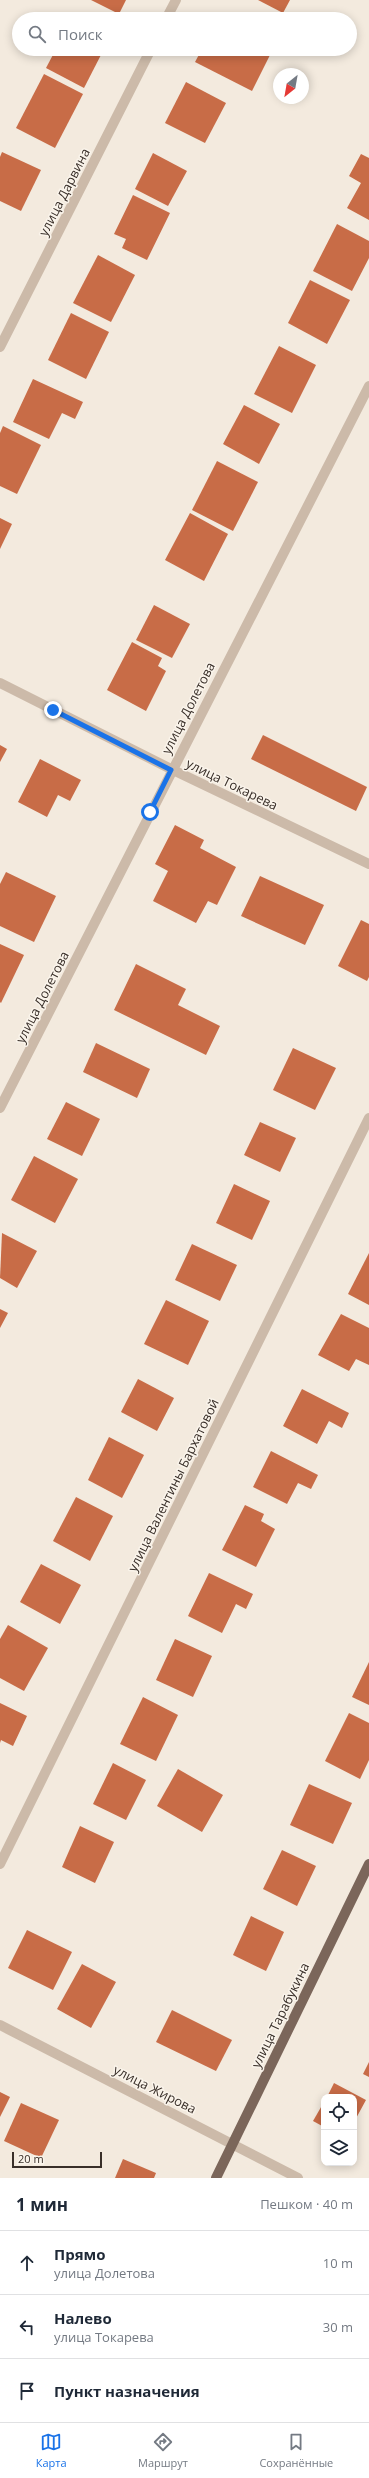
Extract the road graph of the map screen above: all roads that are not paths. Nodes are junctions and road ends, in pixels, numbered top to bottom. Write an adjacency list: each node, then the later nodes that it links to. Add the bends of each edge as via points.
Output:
1 (176, 0): 2 (street)
2 (170, 12)
3 (147, 56): 4 (street, улица Дарвина)
4 (0, 347)
5 (369, 386): 7 (street, улица Долетова)
6 (0, 683): 7 (street, улица Токарева)
7 (171, 770): 8 (street, улица Токарева); 9 (street, улица Долетова)
8 (369, 864)
9 (0, 1108)
10 (369, 1118): 11 (street, улица Валентины Бархатовой)
11 (0, 1864)
12 (369, 1864): 14 (main road, улица Тарабукина)
13 (0, 2025): 14 (street, улица Жирова)
14 (232, 2142): 15 (main road, улица Тарабукина); 16 (street, улица Жирова)
15 (216, 2178)
16 (298, 2178)

